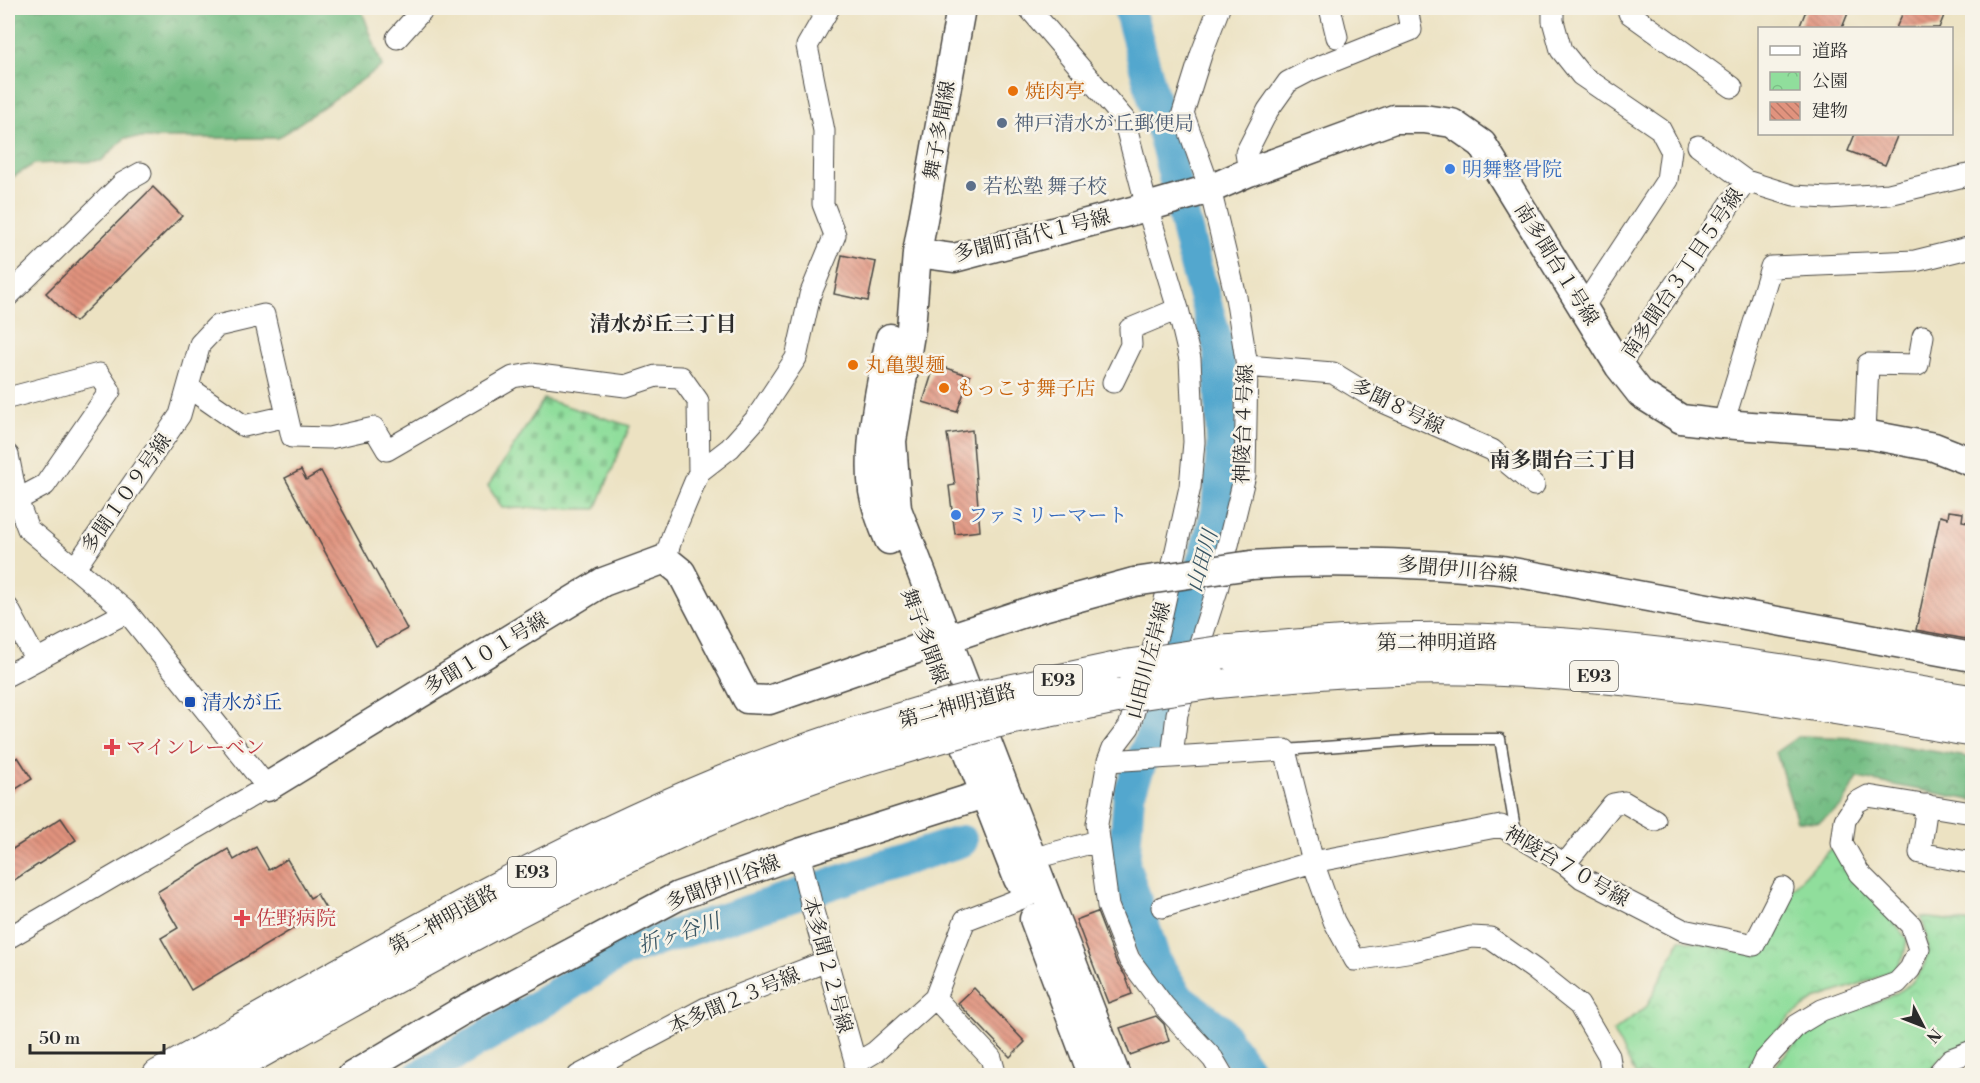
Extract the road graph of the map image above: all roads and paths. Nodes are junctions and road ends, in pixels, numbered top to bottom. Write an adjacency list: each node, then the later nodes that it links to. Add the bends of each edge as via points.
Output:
1 (424, 8): 11 (street)
2 (829, 8): 36 (street, via 807,46 824,131 823,204 834,235 810,295 796,358 755,420 730,448)
3 (961, 8): 21 (street, 舞子多聞線)
4 (1029, 8): 19 (street, 山田川左岸線, via 1124,119)
5 (1219, 8): 18 (street, 神陵台４号線, via 1183,113)
6 (1330, 8): 10 (street)
7 (1407, 8): 14 (street, via 1411,30 1288,82 1246,153)
8 (1553, 8): 23 (street, via 1562,50 1581,75 1660,129 1671,150 1667,180)
9 (1630, 10): 12 (street)
10 (1337, 37)
11 (397, 38)
12 (1732, 87)
13 (1698, 146): 17 (street)
14 (1250, 172): 18 (street, 南多聞台１号線); 23 (street, 南多聞台１号線, via 1394,119 1452,123 1482,144)
15 (141, 173): 22 (street, via 123,183)
16 (1972, 174): 17 (street, via 1889,194 1828,198 1794,196)
17 (1746, 181): 27 (street, 南多聞台３丁目５号線)
18 (1210, 189): 19 (street, 南多聞台１号線); 26 (street, 神陵台４号線, via 1236,297)
19 (1147, 207): 21 (street, 多聞町高代１号線, via 954,258); 24 (street, 山田川左岸線)
20 (1972, 247): 32 (street, via 1915,261 1771,267)
21 (917, 253): 43 (street, 舞子多聞線, via 911,328 892,441 897,509)
22 (8, 296)
23 (1584, 306): 27 (street, 南多聞台１号線)
24 (1178, 309): 28 (street, via 1130,329 1131,345); 53 (street, 山田川左岸線, via 1190,359 1194,442 1190,487 1158,632 1130,727)
25 (1923, 336): 33 (street, via 1918,365 1869,364)
26 (1247, 366): 37 (street, 多聞８号線, via 1333,373 1374,398 1492,450); 52 (street, 神陵台４号線, via 1245,475 1217,590 1177,714)
27 (1619, 366): 32 (street, 南多聞台１号線, via 1641,394 1681,419)
28 (1113, 382)
29 (188, 387): 31 (street, via 244,426); 31 (street, 多聞１０９号線, via 200,344 217,326 264,315); 40 (street, 多聞１０９号線, via 180,415)
30 (8, 398): 38 (street, via 99,374 110,391 45,485)
31 (287, 416): 36 (street, 多聞１０９号線, via 292,437 330,438 375,428 387,450 513,377 531,374 626,386 656,376 681,376 698,401)
32 (1723, 424): 33 (street, 南多聞台１号線)
33 (1865, 434): 35 (street, 南多聞台１号線, via 1934,447)
34 (8, 455): 38 (street)
35 (1972, 462)
36 (699, 472): 39 (street)
37 (1534, 485)
38 (17, 500): 40 (street, via 28,529)
39 (665, 559): 43 (street, via 681,572 747,699 769,700); 54 (street, 多聞１０１号線, via 603,582)
40 (75, 568): 42 (street, 多聞１０９号線)
41 (8, 610): 45 (street)
42 (127, 612): 45 (street); 54 (street, 多聞１０９号線)
43 (937, 642): 44 (street, 多聞伊川谷線, bridge, via 1134,582 1251,565 1351,561 1502,570); 55 (street, 舞子多聞線)
44 (1972, 657)
45 (36, 660): 47 (street)
46 (1218, 667): 48 (highway, 第二神明道路 / E93, via 1384,641 1471,640 1557,644 1739,664); 49 (highway, 第二神明道路 / E93, bridge, via 1125,681); 50 (highway, 第二神明道路 / E93, via 1294,675 1461,668 1546,672 1739,693)
47 (8, 675)
48 (1972, 702)
49 (929, 725): 76 (highway, 第二神明道路 / E93, via 842,737 658,811 471,903); 77 (highway, 第二神明道路 / E93, via 667,836 574,880)
50 (1972, 730)
51 (1285, 750): 52 (street); 59 (lane, via 1432,739 1500,740); 63 (street)
52 (1172, 757): 53 (street)
53 (1108, 761): 60 (street, 山田川左岸線, via 1097,824)
54 (267, 787): 69 (street, 多聞１０１号線)
55 (994, 791): 61 (street, 多聞伊川谷線); 62 (street, 舞子多聞線); 67 (street, 舞子多聞線)
56 (1927, 805): 57 (street); 64 (street, via 1920,853); 84 (street, via 1868,796 1857,802 1845,820 1842,843 1859,873 1911,925 1919,949 1910,969 1897,983 1822,1010 1797,1025 1764,1061)
57 (1972, 813)
58 (1655, 820): 65 (street, via 1624,802 1612,804)
59 (1517, 835): 63 (street, 神陵台７０号線, via 1501,826); 65 (street, 神陵台７０号線)
60 (1098, 841): 62 (street); 82 (street, 山田川左岸線, via 1108,906 1129,959 1164,1006 1214,1059)
61 (799, 853): 70 (street, 本多聞２２号線); 78 (street, 多聞伊川谷線, via 678,896 460,1012)
62 (1031, 859): 67 (street, 舞子多聞線)
63 (1313, 862): 68 (street, 神陵台７０号線); 73 (street, via 1334,921 1355,960 1471,937 1490,938 1579,1005)
64 (1972, 863)
65 (1565, 864): 66 (street, 神陵台７０号線, via 1582,878 1683,930 1754,945)
66 (1783, 888)
67 (1034, 893): 71 (street, via 965,921); 80 (street, 舞子多聞線); 81 (street, 舞子多聞線)
68 (1162, 907)
69 (8, 938)
70 (827, 961): 74 (street, 本多聞２２号線); 75 (street, 本多聞２３号線, via 706,1008)
71 (935, 998): 74 (street); 79 (street, via 991,1058)
72 (1972, 1051): 85 (street, via 1951,1059)
73 (1611, 1066): 83 (street)
74 (857, 1070)
75 (580, 1075)
76 (159, 1076)
77 (216, 1076)
78 (352, 1076)
79 (996, 1076)
80 (1093, 1076)
81 (1116, 1076)
82 (1223, 1076)
83 (1627, 1076)
84 (1757, 1076)
85 (1936, 1076)

